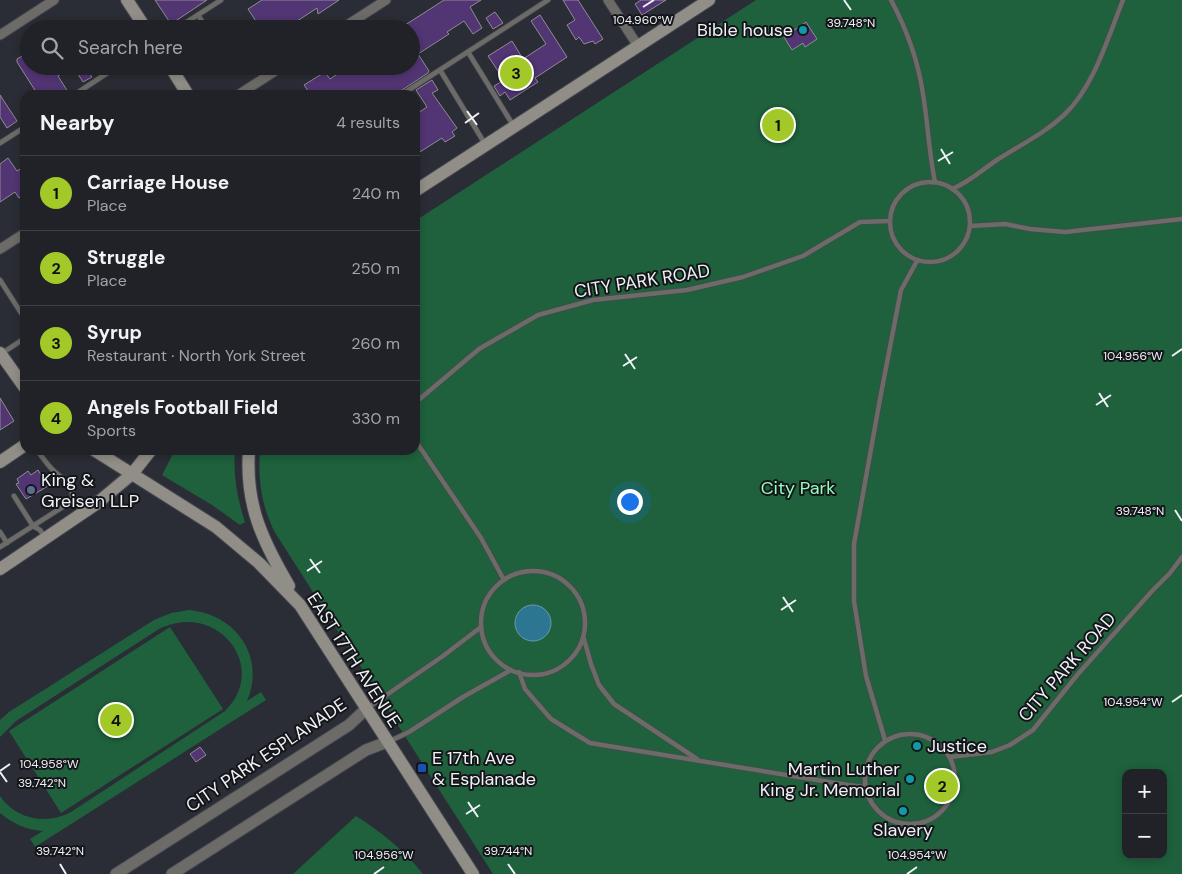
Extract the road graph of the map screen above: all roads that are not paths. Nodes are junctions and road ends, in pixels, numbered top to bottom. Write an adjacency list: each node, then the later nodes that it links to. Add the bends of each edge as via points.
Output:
1 (54, 0): 11 (street)
2 (127, 0): 12 (main road)
3 (221, 0): 10 (lane)
4 (386, 0): 15 (street)
5 (548, 0): 19 (lane)
6 (608, 0): 18 (street)
7 (709, 0): 18 (main road)
8 (891, 0): 32 (lane, via 908,34 919,71)
9 (1123, 0): 34 (lane, via 1087,85 1065,114 1041,133)
10 (198, 15): 13 (lane); 14 (lane)
11 (23, 20)
12 (140, 20)
13 (190, 20)
14 (201, 20)
15 (355, 20)
16 (20, 22): 17 (street)
17 (0, 35)
18 (638, 46): 28 (main road)
19 (468, 52): 20 (lane); 28 (lane)
20 (440, 70): 27 (lane); 31 (lane)
21 (104, 75): 24 (lane)
22 (176, 75): 25 (main road)
23 (269, 75): 26 (street)
24 (82, 90)
25 (185, 90)
26 (246, 90)
27 (409, 90)
28 (514, 126): 31 (main road)
29 (20, 130): 30 (lane)
30 (0, 143)
31 (485, 145): 33 (main road)
32 (935, 182): 34 (lane); 36 (lane, via 918,184 904,192 894,205)
33 (420, 188)
34 (952, 189): 37 (lane, via 966,205)
35 (1182, 219): 37 (lane, via 1065,232 1005,224)
36 (890, 221): 40 (lane, via 895,242); 46 (lane, CITY PARK ROAD, via 860,222 803,256 743,277 687,290 593,300 538,315 479,349)
37 (970, 226): 40 (lane, via 969,234 952,257 938,262)
38 (20, 236): 39 (street)
39 (0, 249)
40 (917, 261): 70 (lane, via 901,290 854,544 854,601 866,676)
41 (0, 280): 42 (lane)
42 (20, 311)
43 (20, 341): 44 (lane)
44 (0, 354): 45 (main road)
45 (20, 381)
46 (420, 399)
47 (420, 447): 63 (lane, via 481,538)
48 (20, 448): 53 (main road)
49 (41, 455): 56 (lane, via 54,471 68,481 73,491 72,501)
50 (104, 455): 54 (main road, EAST 17TH AVENUE)
51 (147, 455): 54 (main road)
52 (249, 455): 64 (main road, via 249,486 254,513 271,553)
53 (1, 459)
54 (132, 474): 58 (main road); 64 (main road, EAST 17TH AVENUE, via 231,538)
55 (14, 496): 56 (lane)
56 (33, 526): 58 (lane); 59 (lane)
57 (0, 532): 59 (lane)
58 (45, 539): 62 (main road)
59 (7, 543): 60 (lane)
60 (0, 547)
61 (1182, 557): 72 (lane, CITY PARK ROAD, via 1033,730 992,752)
62 (0, 569)
63 (504, 580): 65 (lane, via 486,600); 66 (lane, via 521,572 539,571 564,581 584,610)
64 (300, 605): 69 (main road, EAST 17TH AVENUE)
65 (481, 627): 67 (lane, via 490,652); 69 (lane, CITY PARK ESPLANADE)
66 (584, 638): 68 (lane, via 576,654 555,671 537,675); 73 (lane, via 599,685 614,704)
67 (511, 670): 68 (lane); 71 (lane)
68 (519, 672): 73 (lane, via 525,689 551,719 590,743)
69 (366, 709): 71 (main road, EAST 17TH AVENUE); 75 (street, CITY PARK ESPLANADE, via 349,724)
70 (885, 740): 72 (lane, via 902,734 919,734 936,741); 74 (lane, via 868,760)
71 (387, 742): 76 (street, via 366,750); 77 (main road, EAST 17TH AVENUE)
72 (950, 756): 74 (lane, via 956,779 952,797 942,812 927,821 916,824 892,821 877,810)
73 (698, 760): 74 (lane)
74 (865, 787)
75 (116, 874)
76 (172, 874)
77 (473, 874)

